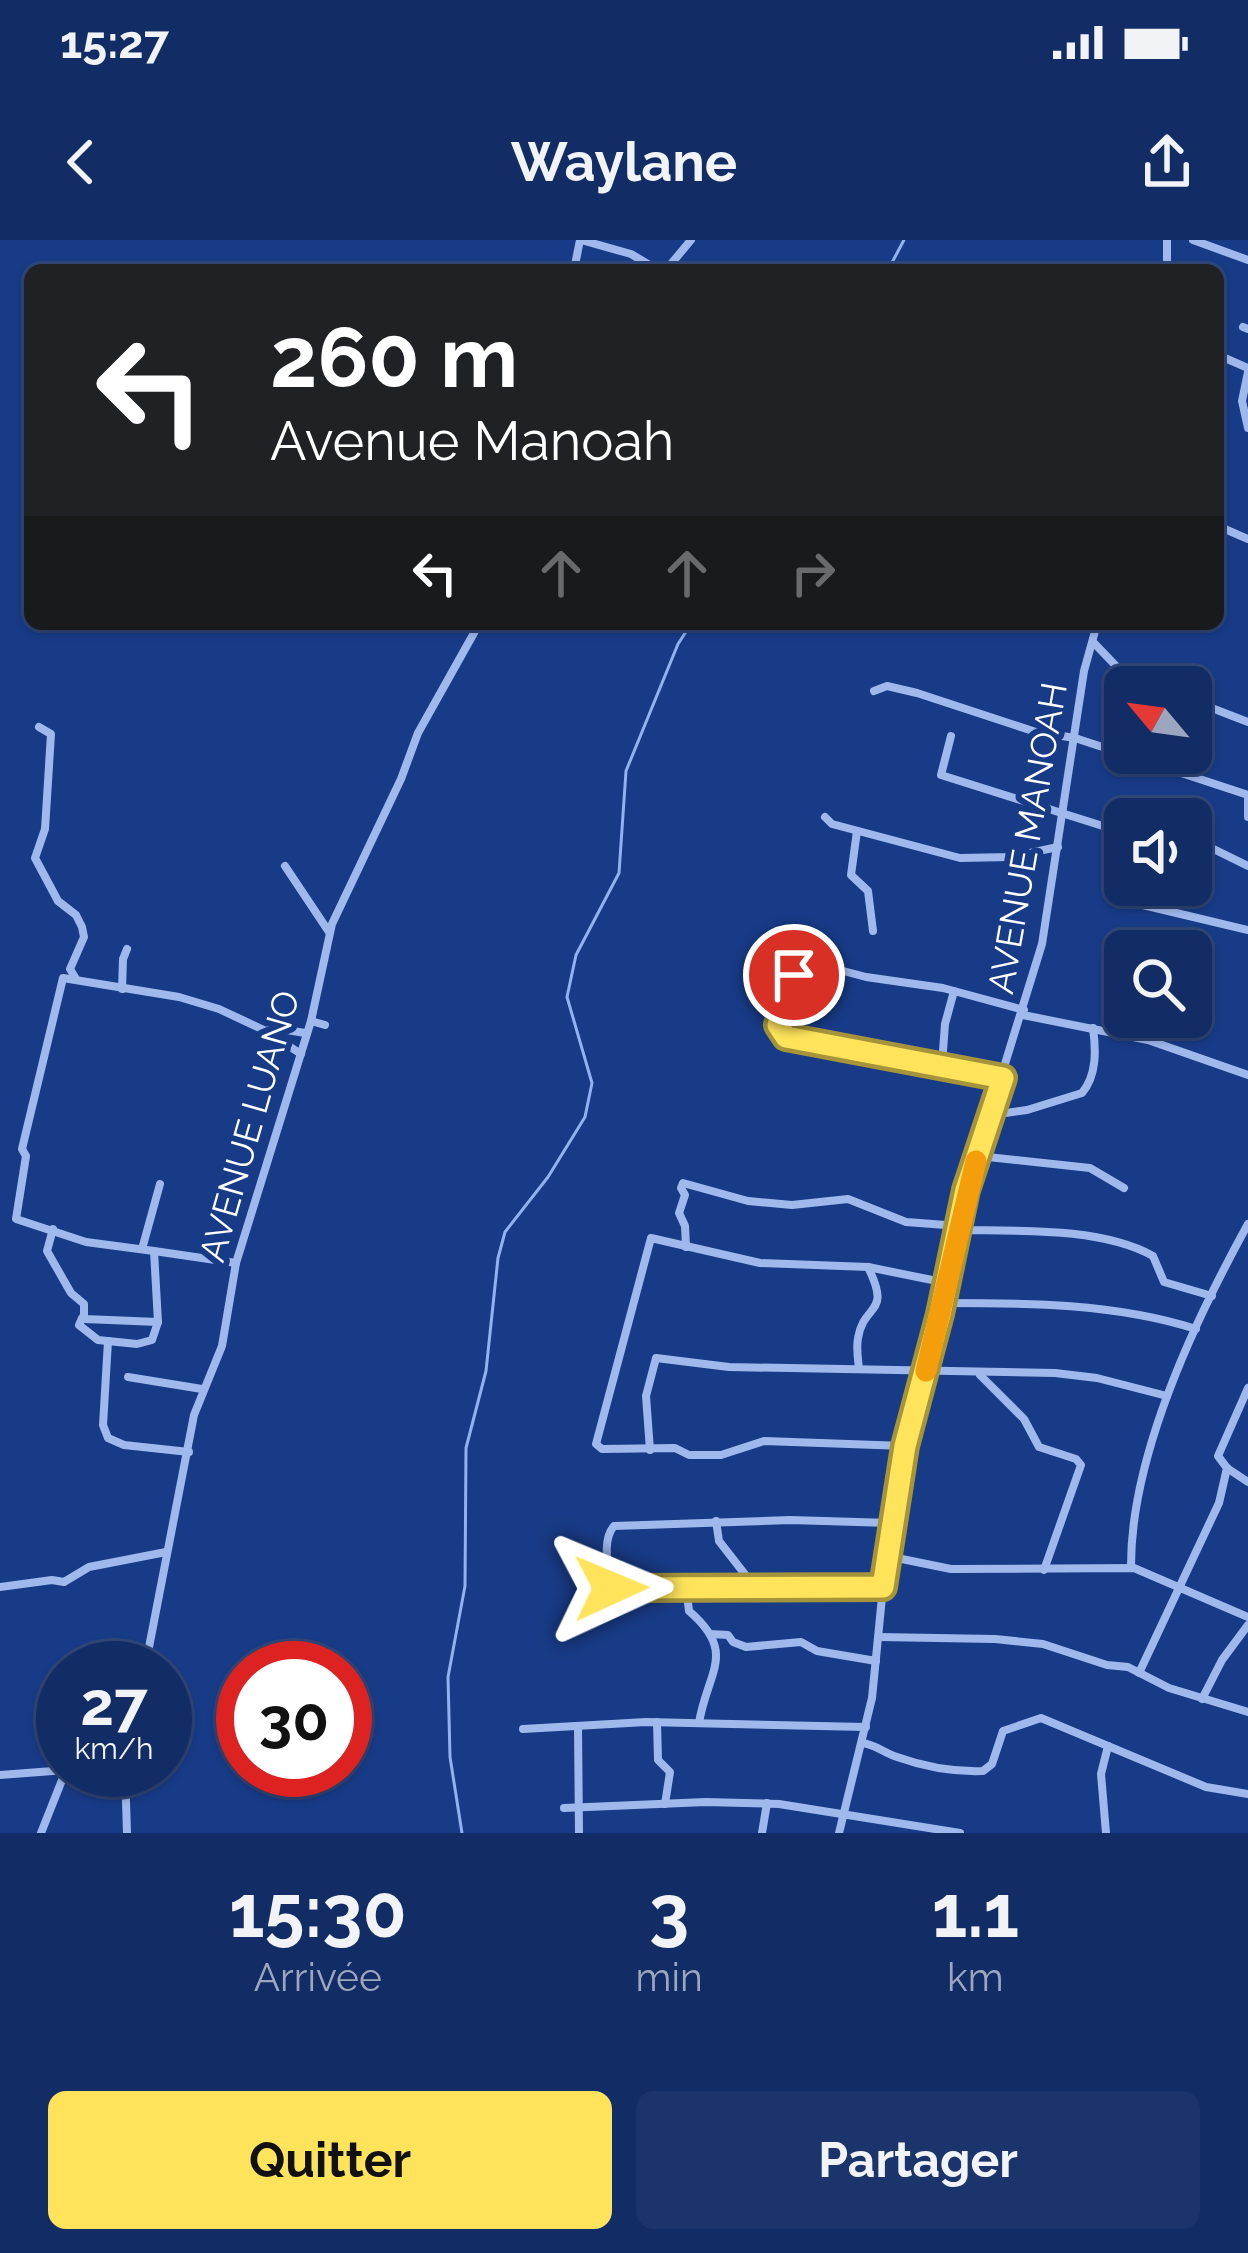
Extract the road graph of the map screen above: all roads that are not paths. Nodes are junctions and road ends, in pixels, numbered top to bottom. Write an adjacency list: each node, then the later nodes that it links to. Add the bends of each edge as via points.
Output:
1 (580, 240): 5 (street)
2 (691, 240): 6 (street)
3 (1193, 240): 4 (street)
4 (1248, 260)
5 (650, 264)
6 (668, 264)
7 (1248, 370): 8 (street)
8 (1248, 428)
9 (476, 630): 32 (street, AVENUE LUANO, via 418,734)
10 (1096, 630): 11 (street, AVENUE MANOAH)
11 (1093, 642): 12 (street); 18 (street, AVENUE MANOAH)
12 (1116, 666)
13 (874, 691): 18 (street, via 917,693)
14 (1212, 708): 15 (street)
15 (1248, 722)
16 (39, 727): 34 (street, via 51,734 52,748 46,829 35,858 82,927 70,969)
17 (951, 736): 20 (street, via 941,775)
18 (1075, 738): 19 (street); 20 (street, AVENUE MANOAH)
19 (1248, 797): 22 (street)
20 (1063, 816): 23 (street); 25 (street, AVENUE MANOAH)
21 (825, 817): 24 (street)
22 (1248, 817)
23 (1104, 827)
24 (857, 831): 25 (street, via 967,859); 31 (street, via 851,875 868,891)
25 (1058, 847): 37 (street, AVENUE MANOAH)
26 (1212, 848): 28 (street)
27 (285, 866): 32 (street)
28 (1248, 866)
29 (1147, 906): 30 (street)
30 (1248, 930)
31 (873, 931)
32 (330, 933): 38 (street, AVENUE LUANO)
33 (127, 949): 35 (street)
34 (77, 980): 35 (street); 53 (street, via 60,985 22,1149 16,1219)
35 (122, 989): 41 (street, via 189,999)
36 (953, 992): 37 (street); 44 (street); 44 (street, via 797,959 778,1025 786,1037)
37 (1023, 1012): 40 (street); 46 (street, AVENUE MANOAH)
38 (311, 1021): 39 (street); 42 (street, AVENUE LUANO)
39 (326, 1025)
40 (1093, 1028): 45 (street); 47 (street, via 1088,1088)
41 (266, 1030): 42 (street); 43 (street)
42 (306, 1033): 43 (street, AVENUE LUANO)
43 (301, 1054): 58 (street, AVENUE LUANO)
44 (942, 1064): 46 (street)
45 (1248, 1075)
46 (1003, 1078): 47 (street, AVENUE MANOAH)
47 (991, 1114): 48 (street, AVENUE MANOAH)
48 (978, 1156): 50 (street, via 1090,1168); 52 (street, AVENUE MANOAH)
49 (160, 1184): 56 (street)
50 (1124, 1188)
51 (1248, 1224): 54 (street)
52 (959, 1228): 55 (street, via 906,1222 848,1198 748,1201 683,1183); 60 (street, AVENUE MANOAH); 61 (street, via 1114,1240 1153,1256 1164,1282)
53 (53, 1229): 56 (street); 63 (street, via 47,1251 82,1300)
54 (1245, 1237): 61 (street)
55 (686, 1247): 59 (street, via 760,1263); 75 (street, via 649,1240 600,1423 597,1447)
56 (142, 1249): 57 (street)
57 (154, 1251): 58 (street); 64 (street)
58 (236, 1263): 72 (street, AVENUE LUANO, via 222,1346)
59 (868, 1267): 60 (street); 67 (street, via 879,1302 857,1339)
60 (947, 1283): 62 (street, AVENUE MANOAH)
61 (1211, 1296): 65 (street)
62 (943, 1303): 65 (street, via 1074,1306); 68 (street, AVENUE MANOAH)
63 (82, 1318): 64 (street); 66 (street, via 82,1329)
64 (158, 1322): 66 (street, via 144,1344)
65 (1196, 1329): 73 (street)
66 (108, 1341): 76 (street, via 108,1438)
67 (859, 1369): 68 (street); 75 (street, via 656,1358 646,1396)
68 (926, 1371): 69 (street); 74 (street, AVENUE MANOAH)
69 (979, 1374): 73 (street, via 1086,1376); 84 (street, via 1024,1419 1039,1447 1081,1465)
70 (128, 1377): 72 (street)
71 (1248, 1388): 77 (street, via 1218,1456)
72 (202, 1390): 76 (street, AVENUE LUANO)
73 (1167, 1396): 83 (street, via 1140,1484)
74 (905, 1446): 75 (street, via 764,1441 721,1455); 80 (street, AVENUE MANOAH)
75 (650, 1450)
76 (189, 1452): 81 (street, AVENUE LUANO)
77 (1227, 1468): 78 (street); 90 (street)
78 (1248, 1482)
79 (716, 1521): 80 (street); 86 (street, via 719,1540); 89 (street, via 610,1528)
80 (891, 1523): 82 (street, AVENUE MANOAH)
81 (166, 1552): 88 (street, via 89,1567 64,1582); 95 (street, AVENUE LUANO)
82 (887, 1556): 84 (street, via 951,1569); 87 (street, AVENUE MANOAH)
83 (1131, 1568): 84 (street); 90 (street)
84 (1044, 1570)
85 (686, 1587): 86 (street); 89 (street); 93 (street, via 689,1612)
86 (755, 1587): 87 (street)
87 (883, 1587): 94 (street, AVENUE MANOAH)
88 (0, 1588)
89 (611, 1588): 91 (street)
90 (1180, 1588): 92 (street); 97 (street)
91 (585, 1590)
92 (1248, 1621): 98 (street)
93 (710, 1634): 96 (street, via 746,1646 800,1642); 101 (street, via 718,1665)
94 (879, 1637): 96 (street, AVENUE MANOAH); 97 (street, via 1024,1641)
95 (150, 1641)
96 (876, 1661): 102 (street, AVENUE MANOAH)
97 (1139, 1673): 98 (street)
98 (1202, 1699): 99 (street)
99 (1248, 1712)
100 (657, 1722): 101 (street); 103 (street); 113 (street, via 658,1760 670,1772)
101 (699, 1723): 102 (street)
102 (866, 1726): 105 (street, AVENUE MANOAH)
103 (578, 1727): 104 (street); 115 (street)
104 (523, 1729)
105 (862, 1743): 106 (street, via 901,1759 983,1772 1006,1728 1041,1718); 116 (street, AVENUE MANOAH)
106 (1108, 1746): 109 (street, via 1206,1787); 123 (street, via 1101,1774)
107 (36, 1772): 108 (street)
108 (0, 1775)
109 (1248, 1794)
110 (57, 1797): 117 (street)
111 (126, 1797): 118 (street)
112 (767, 1803): 113 (street); 116 (street); 120 (street)
113 (665, 1804): 115 (street)
114 (564, 1808): 115 (street)
115 (579, 1808): 119 (street)
116 (844, 1811): 121 (street, AVENUE MANOAH); 122 (street)
117 (41, 1833)
118 (127, 1833)
119 (578, 1833)
120 (762, 1833)
121 (838, 1833)
122 (959, 1833)
123 (1106, 1833)

